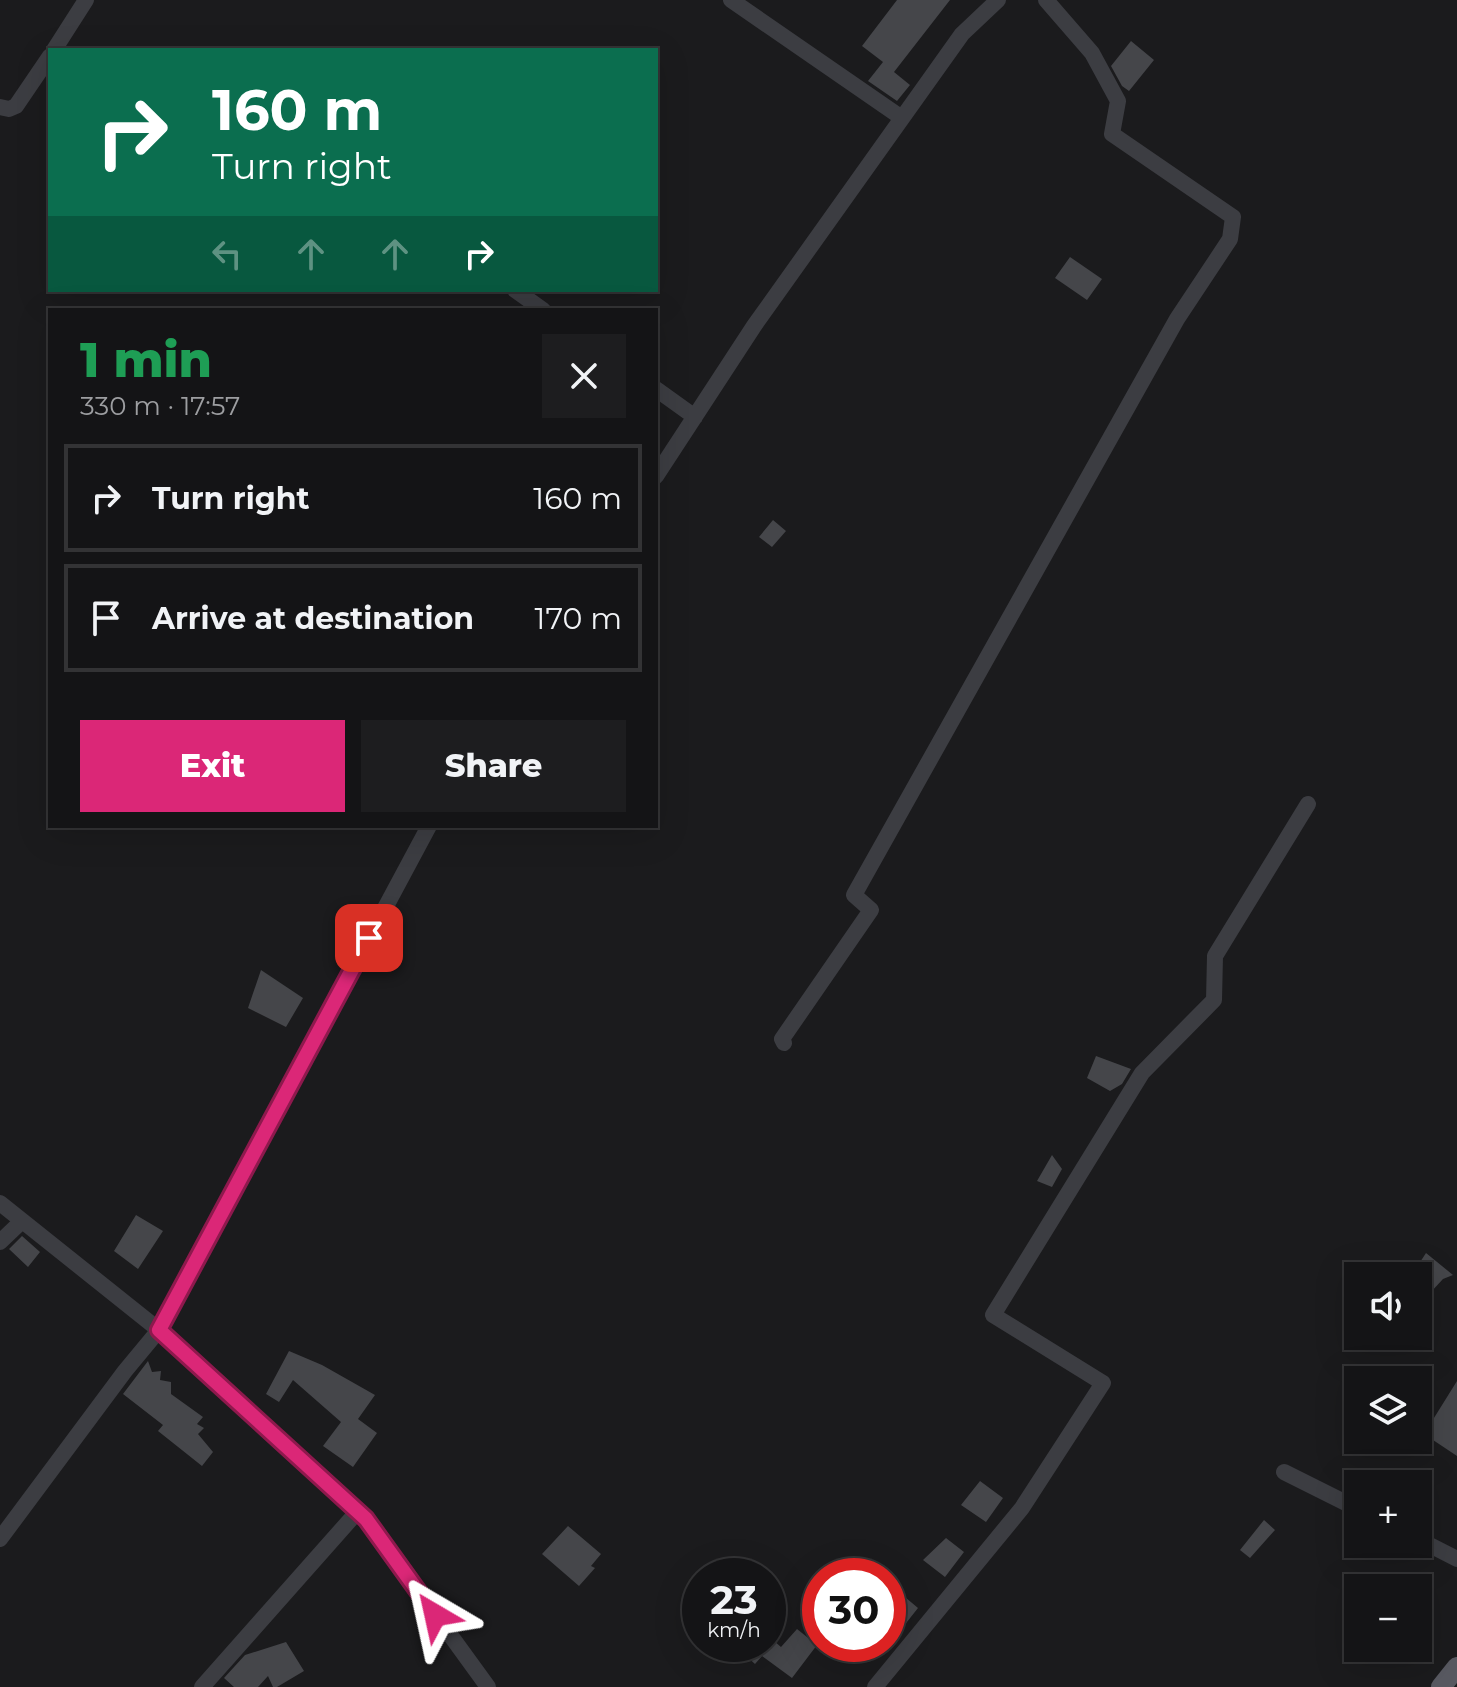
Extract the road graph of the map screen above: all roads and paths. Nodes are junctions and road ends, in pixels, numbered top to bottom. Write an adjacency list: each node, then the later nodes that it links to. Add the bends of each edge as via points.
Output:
1 (86, 0): 5 (street)
2 (731, 0): 8 (street)
3 (998, 0): 8 (street, via 962,34)
4 (1046, 0): 16 (street, via 1092,53 1118,101 1112,134 1233,217 1230,239 1169,333 854,895 871,910)
5 (55, 48)
6 (48, 59): 7 (street, via 16,106)
7 (0, 107)
8 (902, 118): 12 (street)
9 (518, 292): 10 (street)
10 (540, 308)
11 (658, 390): 12 (street)
12 (695, 417): 13 (street)
13 (658, 473)
14 (1308, 804): 30 (street, via 1215,956 1214,1000 1142,1073 993,1315 1103,1383 1022,1508)
15 (428, 828): 20 (street)
16 (784, 1043)
17 (0, 1203): 18 (street)
18 (22, 1221): 19 (street); 20 (street)
19 (0, 1242)
20 (159, 1330): 23 (street); 24 (street)
21 (1284, 1472): 22 (street)
22 (1344, 1502)
23 (358, 1511): 28 (street); 29 (street)
24 (0, 1539)
25 (1432, 1546): 26 (street)
26 (1457, 1559)
27 (1457, 1667): 31 (main road)
28 (202, 1687)
29 (488, 1687)
30 (875, 1687)
31 (1441, 1687)

